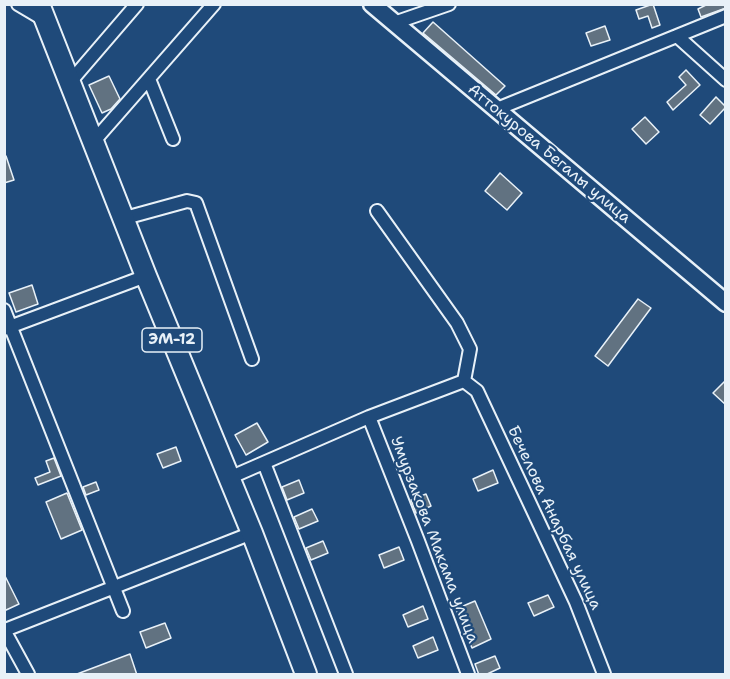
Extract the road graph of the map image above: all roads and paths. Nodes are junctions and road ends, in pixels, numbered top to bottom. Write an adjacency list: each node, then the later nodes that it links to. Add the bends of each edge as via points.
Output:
1 (18, 4): 6 (street)
2 (137, 4): 12 (street)
3 (214, 4): 10 (street)
4 (372, 4): 8 (main road, Аттокурова Бегалы улица)
5 (449, 4): 8 (street)
6 (42, 12): 12 (highway, ЭМ-12)
7 (726, 16): 9 (street)
8 (394, 23): 13 (main road, Аттокурова Бегалы улица)
9 (677, 36): 11 (street); 13 (street)
10 (149, 79): 14 (street); 15 (street)
11 (726, 80)
12 (70, 82): 15 (highway, ЭМ-12)
13 (497, 109): 19 (main road, Аттокурова Бегалы улица)
14 (173, 139)
15 (94, 141): 17 (highway, ЭМ-12)
16 (377, 211): 23 (street, via 457,322 470,349)
17 (124, 218): 18 (highway, ЭМ-12); 22 (street, via 187,201 196,203)
18 (146, 276): 21 (street); 26 (highway, ЭМ-12)
19 (726, 303)
20 (4, 310): 21 (street)
21 (8, 328): 28 (street)
22 (252, 359)
23 (464, 381): 24 (street); 35 (street, Бечелова Анарбая улица, via 477,391 576,602)
24 (369, 417): 25 (street); 34 (street, Умурзакова Макама улица)
25 (264, 463): 26 (street); 33 (street)
26 (229, 478): 27 (highway, ЭМ-12)
27 (252, 533): 28 (street); 32 (highway, ЭМ-12)
28 (114, 586): 29 (street); 30 (street)
29 (123, 611)
30 (5, 630): 31 (street)
31 (28, 675)
32 (306, 675)
33 (346, 675)
34 (468, 675)
35 (604, 675)

